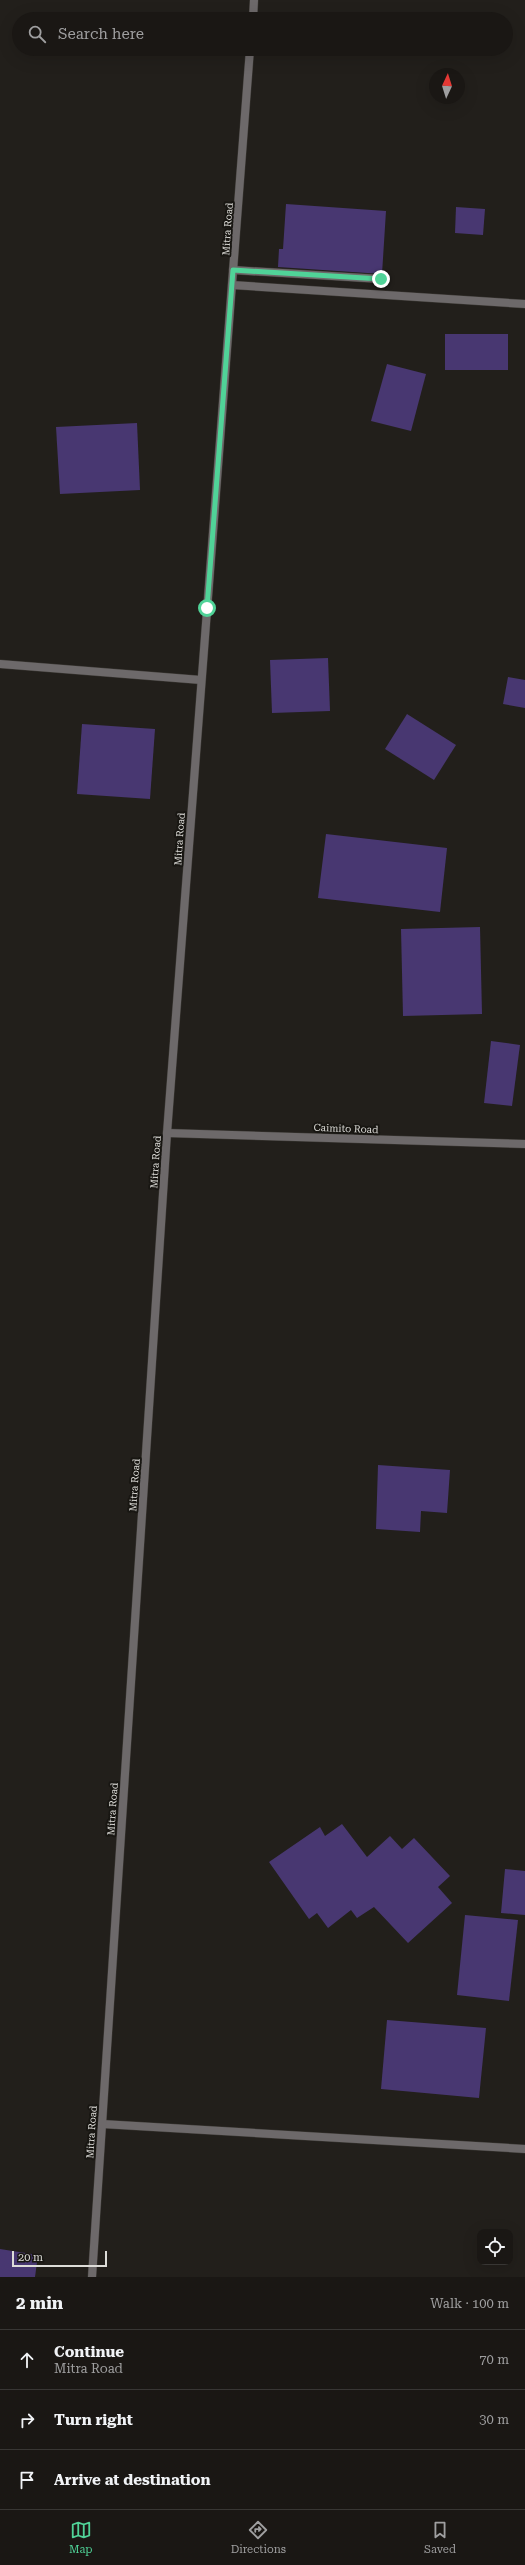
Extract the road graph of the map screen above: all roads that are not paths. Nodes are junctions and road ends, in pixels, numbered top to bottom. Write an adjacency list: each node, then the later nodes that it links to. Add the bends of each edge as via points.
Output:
1 (254, 0): 2 (street)
2 (253, 12)
3 (249, 56): 4 (street, Mitra Road)
4 (233, 270): 5 (street); 6 (street, Mitra Road)
5 (381, 279)
6 (232, 285): 7 (street); 9 (street, Mitra Road)
7 (525, 304)
8 (0, 664): 9 (street)
9 (201, 680): 10 (street, Mitra Road)
10 (167, 1133): 11 (street, Caimito Road); 12 (street, Mitra Road)
11 (525, 1144)
12 (102, 2124): 13 (street); 14 (street, Mitra Road)
13 (525, 2149)
14 (92, 2277)

